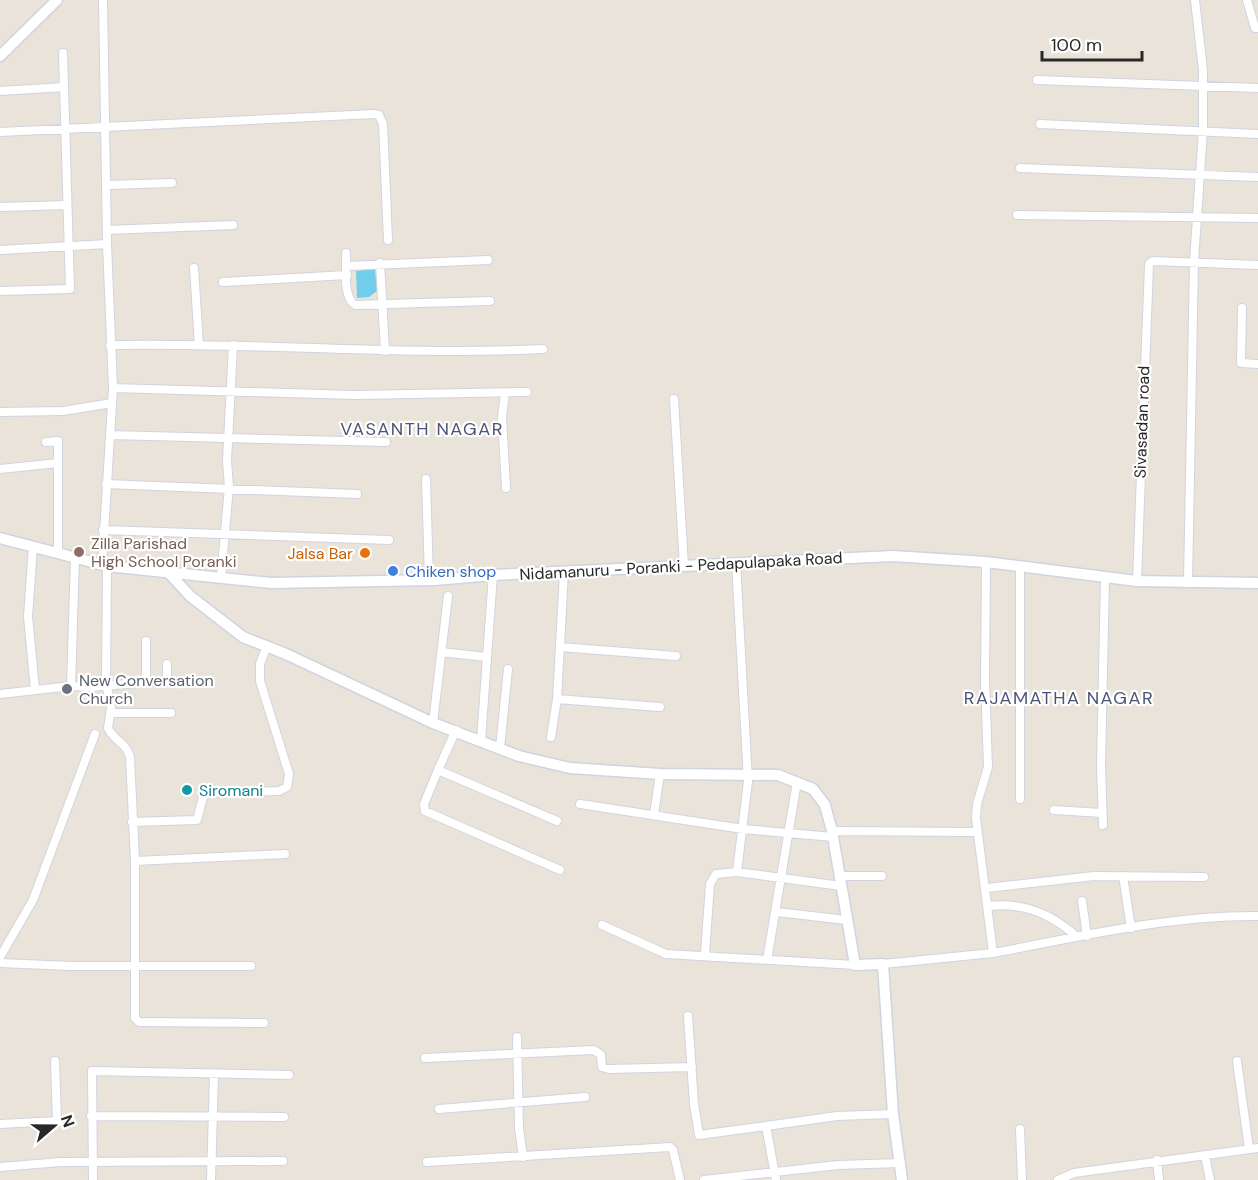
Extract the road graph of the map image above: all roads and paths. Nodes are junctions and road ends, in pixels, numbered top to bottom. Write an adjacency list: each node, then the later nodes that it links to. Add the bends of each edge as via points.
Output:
1 (57, 0): 7 (main road)
2 (102, 0): 14 (street)
3 (1195, 0): 9 (street)
4 (1247, 0): 5 (street)
5 (1258, 28)
6 (63, 53): 10 (street)
7 (0, 56)
8 (1037, 80): 9 (street)
9 (1203, 85): 11 (street); 16 (street)
10 (64, 87): 12 (street); 15 (street)
11 (1258, 88)
12 (0, 91)
13 (1040, 124): 16 (street)
14 (106, 126): 15 (street); 23 (street); 31 (street, via 379,115 383,124)
15 (65, 128): 17 (street); 24 (street)
16 (1203, 130): 18 (street); 20 (street)
17 (0, 132)
18 (1258, 134)
19 (1020, 168): 20 (street)
20 (1201, 173): 21 (street); 27 (street)
21 (1258, 177)
22 (172, 183): 23 (street)
23 (107, 185): 30 (street)
24 (67, 206): 25 (street); 33 (street)
25 (0, 207)
26 (1017, 215): 27 (street)
27 (1197, 217): 28 (street); 37 (street)
28 (1258, 218)
29 (233, 225): 30 (street)
30 (107, 230): 32 (street)
31 (388, 240)
32 (106, 244): 33 (street); 48 (street)
33 (69, 247): 34 (street); 44 (street, via 70,289)
34 (0, 250)
35 (346, 253): 40 (street)
36 (488, 260): 38 (street)
37 (1194, 261): 39 (street); 90 (street, Sivasadan road, via 1150,263); 91 (street)
38 (380, 263): 40 (street); 46 (street)
39 (1258, 265)
40 (347, 266): 42 (street)
41 (194, 268): 49 (street)
42 (347, 275): 43 (street); 46 (street, via 351,303)
43 (223, 282)
44 (0, 291)
45 (489, 301): 46 (street)
46 (382, 304): 52 (street)
47 (1242, 308): 53 (street, via 1241,363)
48 (110, 345): 49 (street); 54 (street)
49 (199, 345): 50 (street)
50 (233, 345): 52 (street); 55 (street)
51 (543, 349): 52 (street)
52 (385, 351)
53 (1258, 364)
54 (113, 388): 55 (street); 59 (street)
55 (231, 392): 57 (street); 62 (street)
56 (527, 392): 57 (street)
57 (505, 393): 70 (street, via 502,417)
58 (674, 399): 82 (street)
59 (112, 403): 60 (street, via 63,411); 61 (street)
60 (0, 412)
61 (110, 435): 62 (street); 68 (street)
62 (228, 438): 64 (street); 69 (street)
63 (46, 442): 65 (street, via 58,441)
64 (386, 442)
65 (58, 463): 66 (street); 77 (street)
66 (0, 469)
67 (426, 478): 89 (street)
68 (106, 484): 69 (street); 72 (street)
69 (229, 487): 71 (street); 73 (street)
70 (506, 488)
71 (357, 494)
72 (104, 530): 73 (street); 81 (street)
73 (224, 534): 75 (street); 87 (street)
74 (0, 538): 76 (main road, Nidamanuru - Poranki - Pedapulapaka Road)
75 (389, 540)
76 (33, 547): 77 (main road, Nidamanuru - Poranki - Pedapulapaka Road); 105 (street, via 28,616)
77 (58, 553): 78 (main road, Nidamanuru - Poranki - Pedapulapaka Road)
78 (75, 557): 81 (main road, Nidamanuru - Poranki - Pedapulapaka Road); 104 (street)
79 (736, 562): 80 (main road, Nidamanuru - Poranki - Pedapulapaka Road, via 893,556); 82 (main road, Nidamanuru - Poranki - Pedapulapaka Road); 119 (street)
80 (987, 562): 83 (main road, Nidamanuru - Poranki - Pedapulapaka Road); 131 (street, via 988,767 977,804)
81 (104, 565): 84 (main road, Nidamanuru - Poranki - Pedapulapaka Road); 103 (street)
82 (684, 566): 85 (main road, Nidamanuru - Poranki - Pedapulapaka Road)
83 (1020, 566): 88 (main road, Nidamanuru - Poranki - Pedapulapaka Road); 121 (street)
84 (169, 573): 87 (main road, Nidamanuru - Poranki - Pedapulapaka Road); 96 (main road, via 219,621)
85 (564, 573): 86 (main road, Nidamanuru - Poranki - Pedapulapaka Road); 95 (street)
86 (492, 575): 89 (main road, Nidamanuru - Poranki - Pedapulapaka Road); 99 (street)
87 (221, 577): 89 (main road, Nidamanuru - Poranki - Pedapulapaka Road, via 271,583)
88 (1105, 578): 90 (main road, Nidamanuru - Poranki - Pedapulapaka Road); 124 (street)
89 (429, 580)
90 (1137, 581): 91 (main road, Nidamanuru - Poranki - Pedapulapaka Road)
91 (1188, 583): 92 (main road, Nidamanuru - Poranki - Pedapulapaka Road)
92 (1258, 583)
93 (447, 596): 97 (street)
94 (146, 641): 102 (street)
95 (560, 647): 98 (street); 107 (street)
96 (266, 648): 111 (main road); 127 (street, via 260,664 260,681 289,774 287,787 279,791 208,793 203,797 197,820)
97 (441, 652): 99 (street); 111 (street)
98 (676, 656)
99 (486, 657): 115 (street)
100 (167, 664): 102 (street, via 166,680)
101 (508, 669): 116 (street)
102 (146, 683): 103 (street)
103 (108, 685): 104 (street); 109 (street)
104 (71, 686): 105 (street)
105 (35, 690): 106 (street)
106 (0, 694)
107 (556, 699): 108 (street); 114 (street)
108 (660, 707)
109 (110, 713): 110 (street); 127 (street, via 109,731 124,743 130,757)
110 (171, 713)
111 (433, 723): 112 (main road)
112 (456, 730): 115 (main road); 117 (street)
113 (94, 734): 154 (street, via 33,900)
114 (551, 737)
115 (481, 740): 116 (main road)
116 (500, 748): 118 (main road, via 570,768)
117 (438, 770): 126 (street); 135 (street, via 424,804 425,811)
118 (660, 774): 119 (main road); 125 (street)
119 (748, 774): 120 (main road, via 778,775); 129 (street)
120 (797, 782): 130 (street); 132 (main road, via 818,794)
121 (1020, 799)
122 (580, 804): 125 (street)
123 (1054, 810): 124 (street)
124 (1102, 813): 128 (street)
125 (654, 814): 129 (street)
126 (557, 821)
127 (132, 822): 134 (street)
128 (1103, 825)
129 (743, 829): 130 (street); 136 (street)
130 (788, 832): 132 (street); 140 (street)
131 (977, 832): 132 (street); 142 (street)
132 (832, 834): 141 (main road)
133 (285, 854): 134 (street)
134 (135, 861): 159 (street)
135 (560, 870)
136 (737, 872): 140 (street); 153 (street, via 716,874 710,884)
137 (882, 876): 141 (street)
138 (1123, 876): 139 (street); 142 (street); 149 (street)
139 (1204, 877)
140 (782, 879): 141 (street); 145 (street)
141 (840, 881): 147 (main road)
142 (987, 888): 144 (street)
143 (1082, 901): 150 (street)
144 (989, 906): 151 (street, via 1005,904 1041,912); 152 (street)
145 (777, 912): 147 (street); 155 (street)
146 (1258, 916): 149 (street)
147 (846, 920): 158 (main road)
148 (602, 925): 153 (street, via 666,954)
149 (1131, 928): 150 (street)
150 (1087, 936): 151 (street)
151 (1077, 937): 152 (street)
152 (993, 953): 157 (street)
153 (705, 954): 155 (street)
154 (0, 957)
155 (767, 960): 158 (street)
156 (0, 963): 159 (street)
157 (883, 964): 158 (main road); 174 (main road)
158 (855, 965)
159 (135, 966): 160 (street); 162 (street, via 134,1016 139,1022)
160 (251, 966)
161 (688, 1016): 168 (street)
162 (264, 1023)
163 (517, 1037): 164 (street)
164 (518, 1055): 165 (street); 168 (street, via 594,1050 601,1055 602,1067 609,1069); 172 (street)
165 (425, 1059)
166 (55, 1061): 178 (street, via 57,1121)
167 (1237, 1061): 182 (street)
168 (692, 1067): 179 (street, via 699,1135)
169 (214, 1075): 170 (street); 175 (street); 176 (street, via 92,1071)
170 (289, 1075)
171 (585, 1097): 172 (street)
172 (519, 1103): 173 (street); 184 (street)
173 (439, 1109)
174 (893, 1114): 179 (street, via 837,1116); 190 (main road)
175 (213, 1115): 176 (street); 177 (street); 188 (street)
176 (91, 1116): 187 (street)
177 (284, 1117)
178 (0, 1124)
179 (766, 1126): 192 (street)
180 (1020, 1129): 199 (street)
181 (1258, 1148): 182 (street)
182 (1249, 1149): 183 (street)
183 (1205, 1156): 185 (street); 201 (street)
184 (524, 1157): 189 (street); 196 (street, via 670,1147)
185 (1157, 1160): 193 (street, via 1074,1173); 200 (street)
186 (284, 1161): 188 (street)
187 (93, 1162): 188 (street); 191 (street); 194 (street)
188 (212, 1162): 195 (street)
189 (427, 1162)
190 (901, 1162): 192 (street, via 838,1165); 198 (main road)
191 (0, 1167)
192 (775, 1177): 197 (street)
193 (1064, 1179)
194 (93, 1180)
195 (211, 1180)
196 (680, 1180)
197 (704, 1180)
198 (902, 1180)
199 (1022, 1180)
200 (1159, 1180)
201 (1210, 1180)

